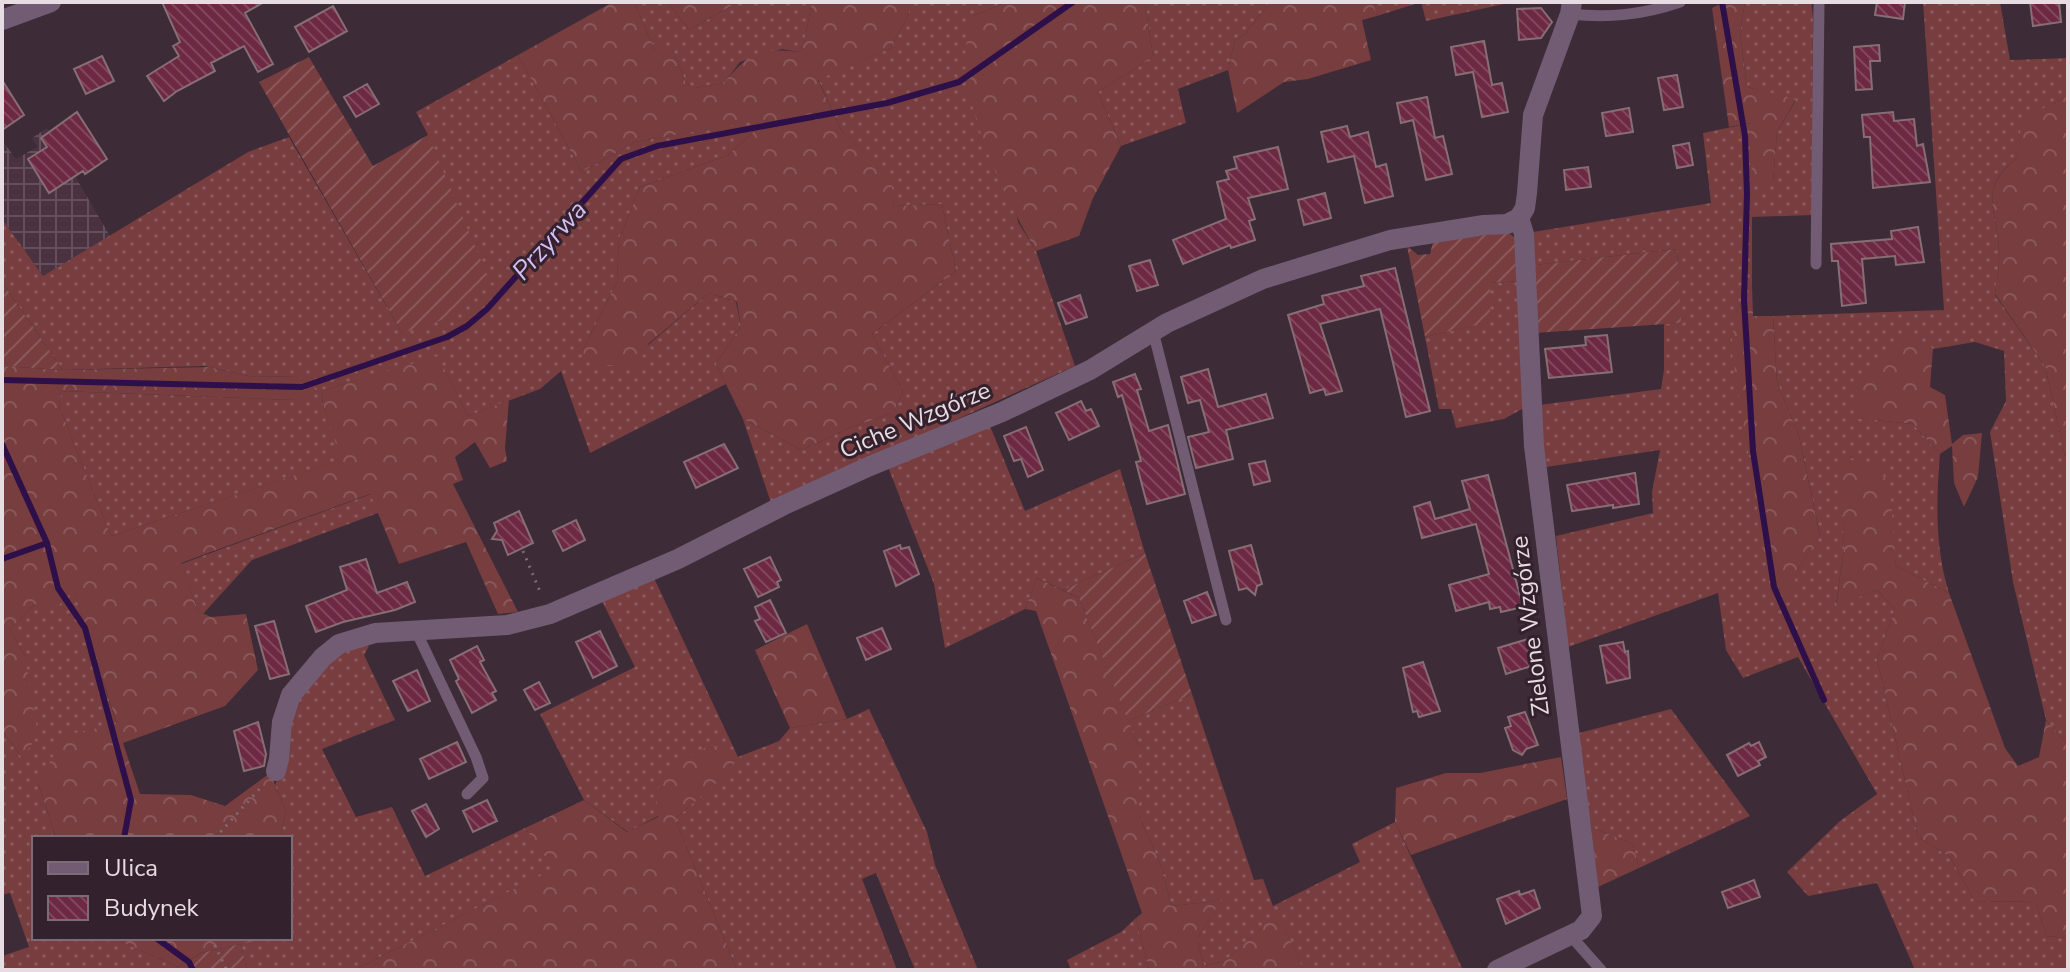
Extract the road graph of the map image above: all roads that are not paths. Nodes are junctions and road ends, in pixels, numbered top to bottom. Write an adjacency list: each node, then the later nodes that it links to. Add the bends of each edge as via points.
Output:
1 (51, 2): 5 (street)
2 (1680, 2): 4 (lane, via 1605,18)
3 (1819, 2): 7 (lane)
4 (1571, 8): 6 (street, via 1533,115 1525,208)
5 (2, 20)
6 (1519, 218): 8 (street, Ciche Wzgórze, via 1361,247 1263,279); 13 (street, Zielone Wzgórze, via 1534,446 1592,905 1588,924)
7 (1816, 264)
8 (1153, 331): 9 (lane); 10 (street, Ciche Wzgórze, via 1090,370 1002,412 870,466 550,614 507,625)
9 (1226, 620)
10 (416, 631): 11 (street, Ciche Wzgórze, via 355,637 323,657 285,709); 12 (lane, via 483,778)
11 (276, 771)
12 (467, 794)
13 (1570, 935): 14 (street, Zielone Wzgórze); 15 (lane)
14 (1497, 970)
15 (1601, 970)

